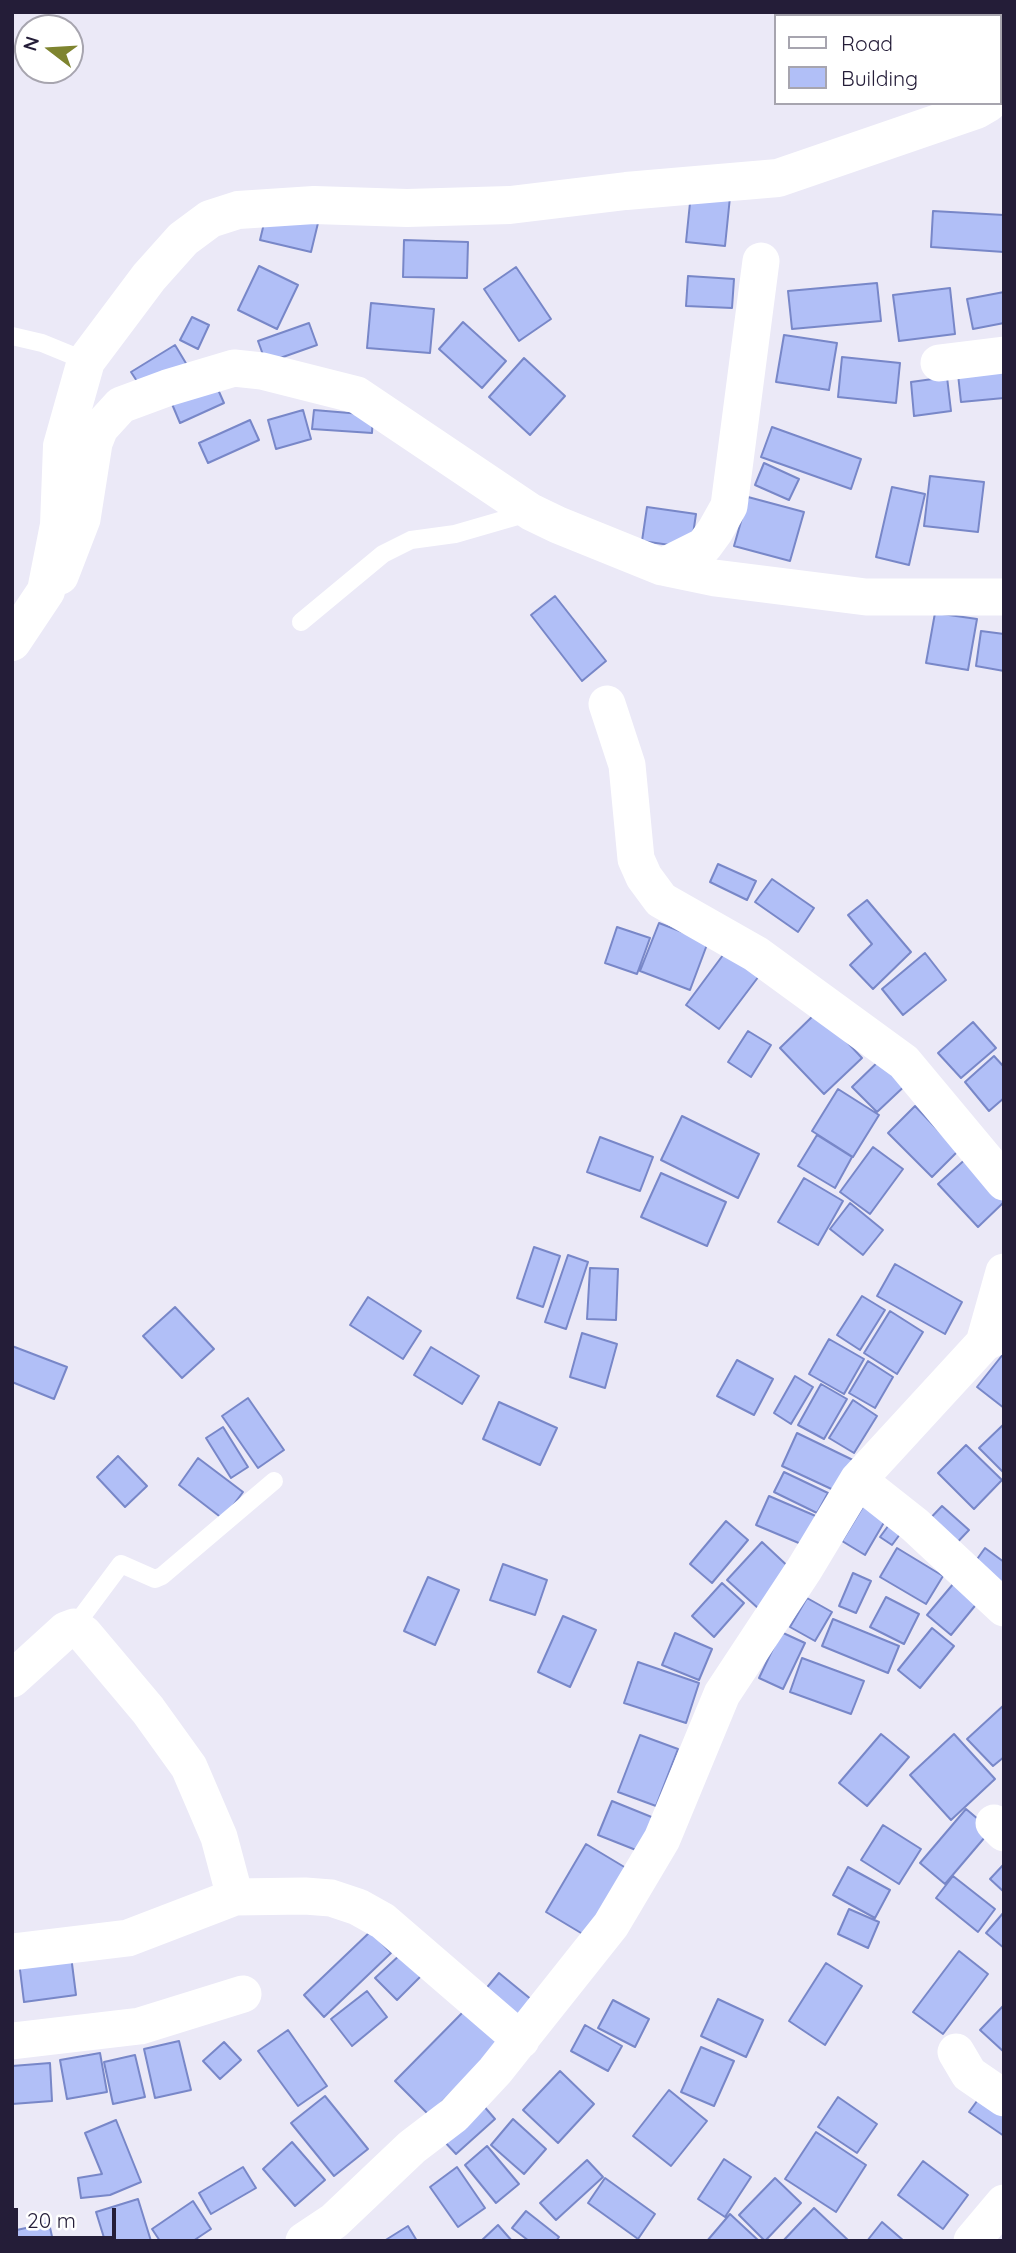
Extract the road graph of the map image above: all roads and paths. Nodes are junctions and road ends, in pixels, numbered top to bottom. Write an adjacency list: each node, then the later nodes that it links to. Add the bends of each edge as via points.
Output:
1 (983, 105): 5 (street, via 778,178 510,205 314,205 238,210 210,219 183,239)
2 (761, 261): 8 (street, via 729,506 704,545)
3 (12, 336): 5 (lane, via 42,342)
4 (1004, 355): 6 (street)
5 (86, 361): 9 (street, via 62,446 60,525)
6 (939, 363)
7 (531, 512): 8 (street); 9 (street, via 357,395 234,368 121,405 100,428 82,519 62,573); 11 (lane, via 455,534 411,540 383,554)
8 (662, 567): 10 (street, via 866,597)
9 (46, 591): 12 (street)
10 (1004, 597)
11 (301, 622)
12 (12, 642)
13 (607, 704): 14 (street, via 626,765 636,859 661,900 756,954 904,1062)
14 (1004, 1182)
15 (1004, 1272): 16 (street)
16 (994, 1338): 17 (street)
17 (858, 1480): 19 (street, via 915,1525); 25 (street, via 722,1694 662,1839 611,1925)
18 (274, 1481): 20 (lane, via 162,1576 155,1579 121,1564)
19 (1004, 1608)
20 (74, 1627): 21 (street); 22 (street, via 148,1710 189,1768 219,1837)
21 (12, 1679)
22 (235, 1897): 23 (street, via 128,1938); 25 (street, via 331,1898 358,1907 383,1921)
23 (12, 1952)
24 (243, 1994): 26 (street, via 140,2026)
25 (521, 2040): 30 (street, via 454,2115 412,2147 334,2221)
26 (12, 2042)
27 (956, 2052): 28 (street, via 969,2074)
28 (1004, 2098)
29 (1004, 2203): 31 (street)
30 (304, 2241)
31 (972, 2241)

